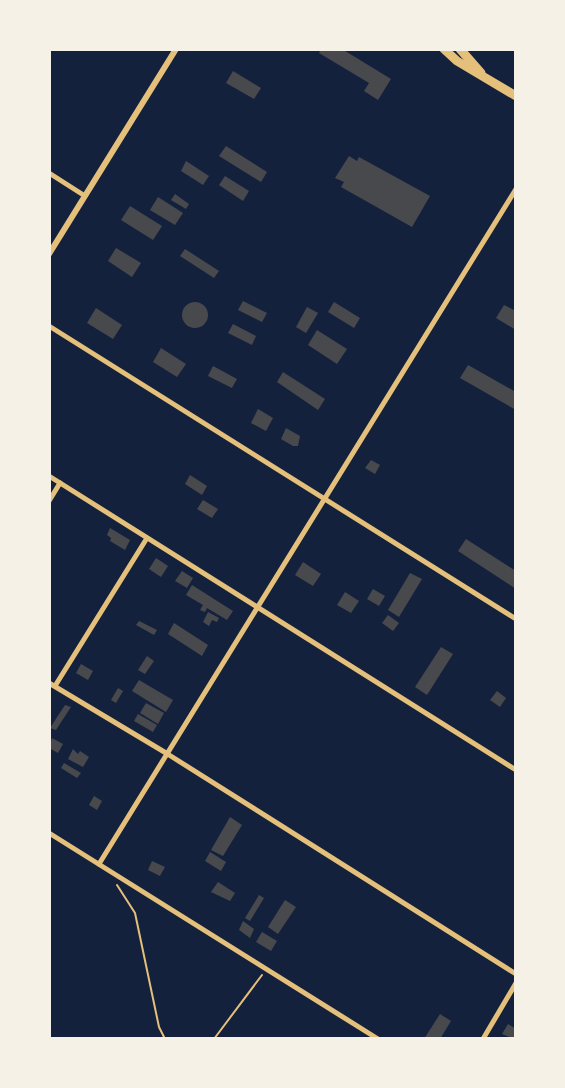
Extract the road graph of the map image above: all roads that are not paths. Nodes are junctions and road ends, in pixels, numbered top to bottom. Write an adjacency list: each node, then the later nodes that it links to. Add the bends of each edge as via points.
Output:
1 (176, 49): 8 (street)
2 (444, 49): 4 (highway)
3 (460, 49): 4 (highway)
4 (482, 74): 5 (highway)
5 (516, 96)
6 (49, 173): 8 (street)
7 (516, 189): 13 (street)
8 (85, 196): 9 (street)
9 (49, 254)
10 (49, 326): 13 (street)
11 (49, 476): 12 (street)
12 (60, 483): 14 (street); 15 (street)
13 (323, 500): 16 (street); 17 (street)
14 (49, 501)
15 (147, 538): 16 (street); 18 (street)
16 (256, 608): 19 (street); 20 (street)
17 (516, 619)
18 (52, 685): 19 (street)
19 (166, 753): 22 (street); 23 (street)
20 (516, 770)
21 (50, 834): 22 (street)
22 (99, 864): 25 (street)
23 (516, 974)
24 (516, 983): 26 (street)
25 (378, 1039)
26 (483, 1039)

